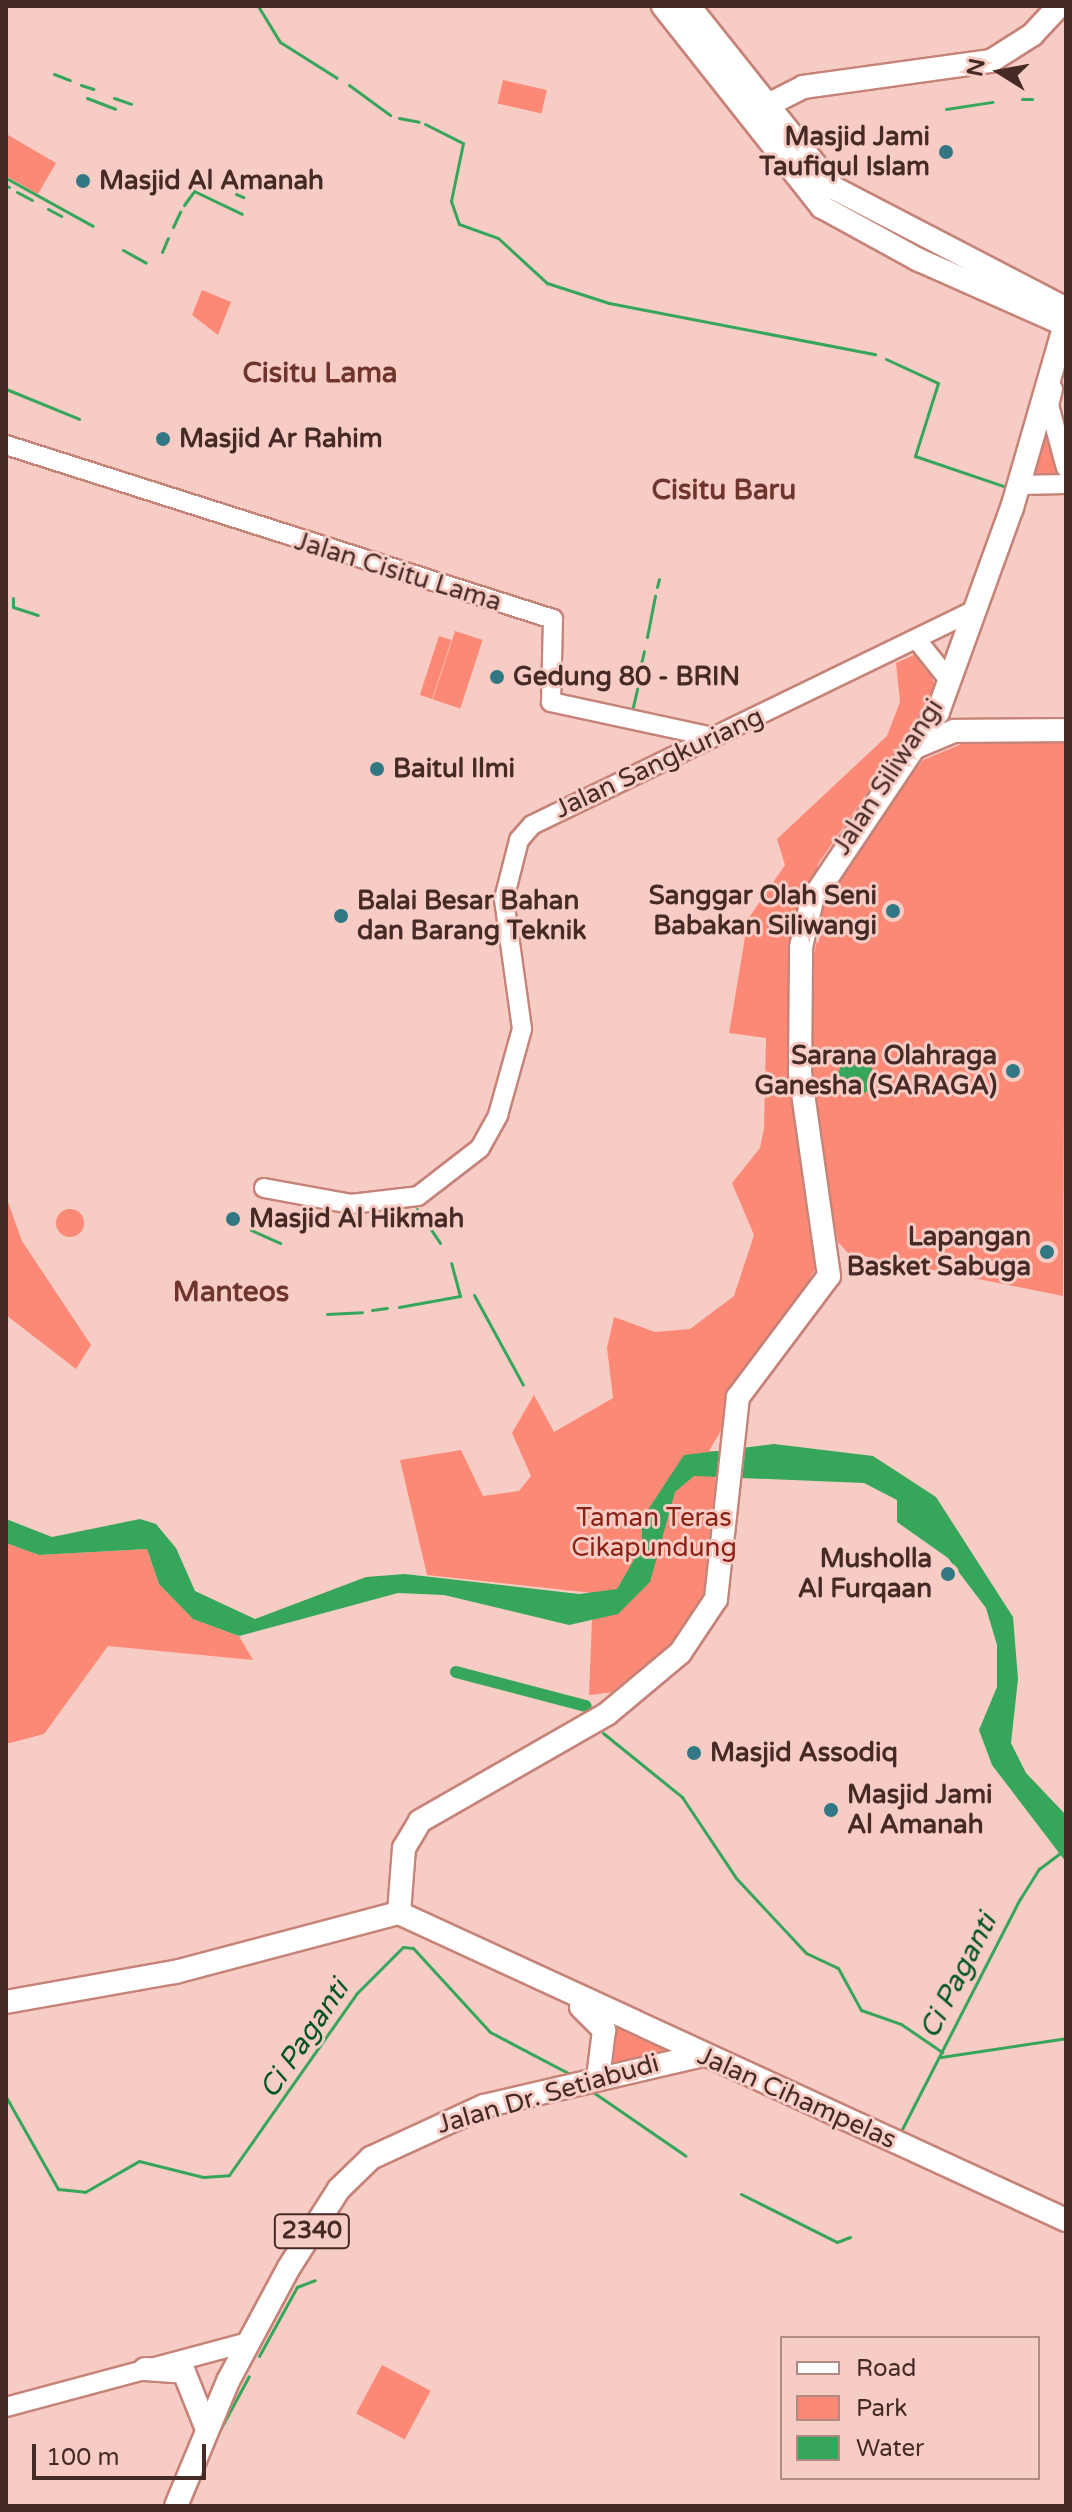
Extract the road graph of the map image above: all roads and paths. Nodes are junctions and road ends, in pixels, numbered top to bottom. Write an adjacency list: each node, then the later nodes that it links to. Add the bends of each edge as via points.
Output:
1 (663, 6): 5 (main road, via 797,182 828,211)
2 (689, 6): 4 (main road)
3 (1059, 6): 4 (main road, via 1032,35 991,61 803,87)
4 (768, 105): 5 (main road, via 834,188)
5 (1066, 320): 10 (main road, Jalan Siliwangi)
6 (1066, 348): 8 (street, via 1049,405)
7 (6, 445): 17 (street, Jalan Cisitu Lama, via 553,619 551,702)
8 (1066, 468)
9 (1066, 484): 10 (street)
10 (1019, 485): 11 (main road, Jalan Siliwangi)
11 (975, 610): 12 (street, Jalan Sangkuriang); 13 (main road, Jalan Siliwangi)
12 (917, 640): 13 (street); 17 (street, Jalan Sangkuriang)
13 (948, 679): 14 (main road, Jalan Siliwangi)
14 (938, 712): 16 (main road); 18 (main road, Jalan Siliwangi)
15 (1066, 730): 16 (main road)
16 (954, 731): 18 (main road)
17 (713, 737): 19 (street, Jalan Sangkuriang, via 554,809 519,840 504,899 522,1029 498,1115 472,1158 427,1191 394,1199 316,1201)
18 (912, 748): 20 (main road, Jalan Siliwangi, via 812,900 801,947 800,1073 829,1276 743,1383 730,1434 716,1599 680,1653 607,1714 460,1793 410,1834)
19 (264, 1188)
20 (389, 1910): 21 (main road, via 175,1972); 22 (main road, Jalan Cihampelas); 23 (main road, via 590,2011 606,2044)
21 (6, 2002)
22 (703, 2055): 23 (main road, Jalan Dr. Setiabudi / 2340); 24 (main road, Jalan Cihampelas)
23 (586, 2080): 25 (main road, Jalan Dr. Setiabudi / 2340, via 443,2120 371,2158 332,2200)
24 (1066, 2220)
25 (249, 2342): 26 (street); 28 (main road, Jalan Dr. Setiabudi / 2340)
26 (145, 2369): 27 (street); 28 (main road, via 184,2372)
27 (6, 2407)
28 (206, 2427): 29 (main road, Jalan Dr. Setiabudi / 2340)
29 (176, 2506)

